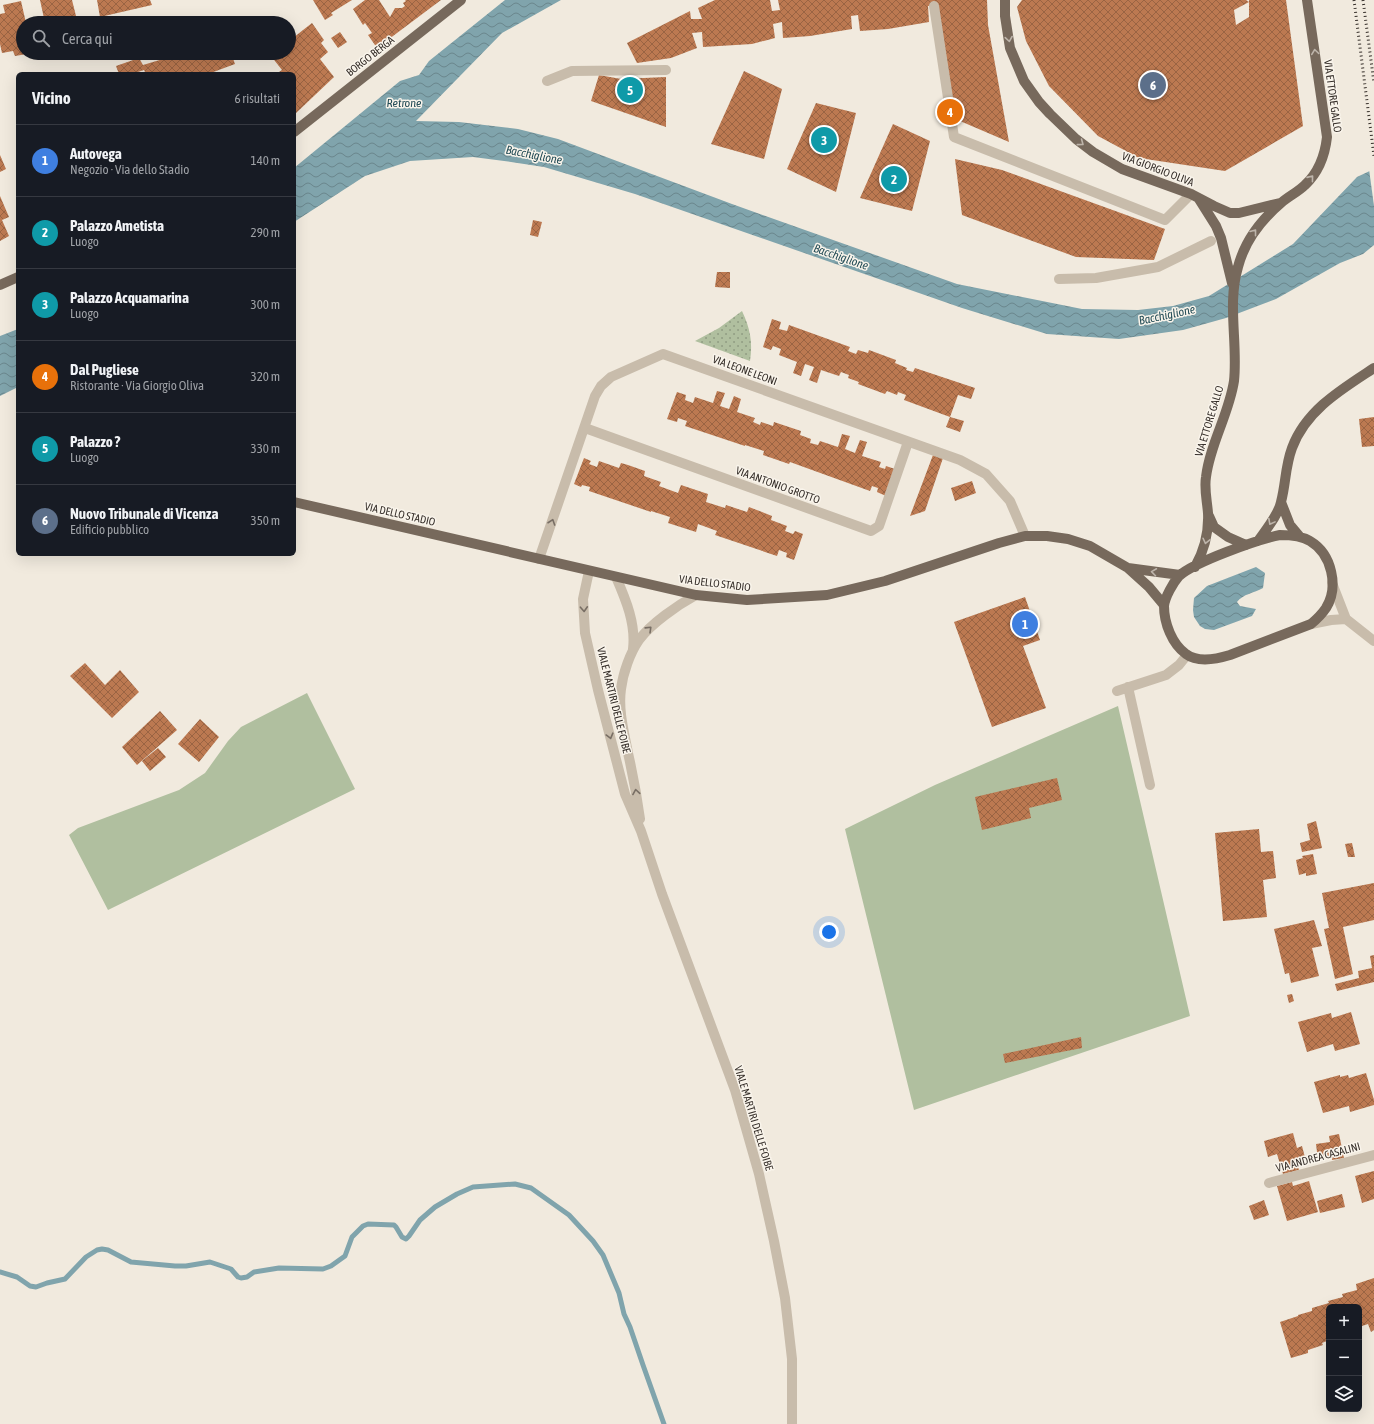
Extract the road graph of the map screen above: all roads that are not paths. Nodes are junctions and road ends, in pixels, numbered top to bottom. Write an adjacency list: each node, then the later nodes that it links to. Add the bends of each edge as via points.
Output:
1 (461, 0): 7 (main road, BORGO BERGA)
2 (1005, 0): 8 (main road, VIA GIORGIO OLIVA, one-way to 8, via 1010,48 1024,81 1050,114 1076,139 1122,169)
3 (1307, 0): 9 (main road, VIA ETTORE GALLO, one-way to 3, via 1306,184 1318,170 1325,153 1327,136)
4 (934, 6): 8 (street, via 954,137 1165,220)
5 (666, 70): 6 (street, via 572,71)
6 (547, 81)
7 (296, 130)
8 (1195, 196): 10 (main road, VIA GIORGIO OLIVA); 12 (main road, VIA ETTORE GALLO, via 1216,226)
9 (1282, 202): 10 (main road, VIA ETTORE GALLO, via 1239,213); 12 (main road, VIA ETTORE GALLO, one-way to 9, via 1249,239)
10 (1230, 212)
11 (1211, 241): 14 (street, via 1158,267 1096,278)
12 (1233, 266): 21 (main road, VIA ETTORE GALLO, via 1234,381 1206,476)
13 (16, 279): 15 (main road)
14 (1059, 279)
15 (0, 285)
16 (1374, 368): 20 (main road, via 1327,401 1299,433 1287,464)
17 (585, 428): 18 (street, VIA LEONE LEONI, via 600,386 611,377 664,354); 18 (street, VIA ANTONIO GROTTO, via 871,531 879,526); 26 (street, VIA LEONE LEONI, one-way to 17)
18 (908, 442): 22 (street, VIA LEONE LEONI, via 960,460 986,474 1010,501)
19 (296, 502): 26 (main road, VIA DELLO STADIO)
20 (1281, 502): 23 (main road, via 1290,524); 24 (main road, one-way to 24)
21 (1208, 514): 25 (main road, VIA ETTORE GALLO, via 1214,527); 27 (main road, VIA ETTORE GALLO, one-way to 27, via 1207,538 1203,553)
22 (1025, 536): 28 (main road, VIA DELLO STADIO, via 1047,536 1076,541 1090,546); 33 (main road, VIA DELLO STADIO, via 999,542 875,584 827,596 747,600)
23 (1300, 537): 24 (main road, via 1280,535); 32 (main road, via 1310,541 1324,555 1330,565)
24 (1258, 541): 25 (main road)
25 (1246, 545): 27 (main road)
26 (539, 559): 29 (main road, VIA DELLO STADIO)
27 (1195, 567): 30 (main road)
28 (1128, 568): 30 (main road, VIA DELLO STADIO, one-way to 28); 34 (main road, VIA DELLO STADIO)
29 (589, 571): 31 (main road, VIA DELLO STADIO); 43 (street, VIALE MARTIRI DELLE FOIBE, one-way to 43, via 583,599 585,633 625,794)
30 (1180, 575): 34 (main road)
31 (616, 577): 33 (main road, VIA DELLO STADIO); 38 (street, VIALE MARTIRI DELLE FOIBE, via 633,624)
32 (1332, 583): 35 (street); 36 (main road, via 1326,608)
33 (696, 595): 38 (street, VIALE MARTIRI DELLE FOIBE, one-way to 33, via 650,628 676,606)
34 (1164, 605): 39 (main road, via 1170,635)
35 (1346, 619): 36 (street); 37 (street)
36 (1311, 624): 39 (main road, via 1230,656 1200,659)
37 (1374, 641)
38 (632, 652): 43 (street, VIALE MARTIRI DELLE FOIBE, one-way to 38, via 622,717 621,689)
39 (1186, 655): 40 (street, via 1179,665 1166,675)
40 (1128, 687): 41 (street); 42 (street)
41 (1117, 691)
42 (1150, 785)
43 (641, 831): 46 (street, VIALE MARTIRI DELLE FOIBE, via 735,1090 758,1174 785,1298 792,1359)
44 (1374, 1155): 45 (street, VIA ANDREA CASALINI)
45 (1269, 1183)
46 (792, 1424)

